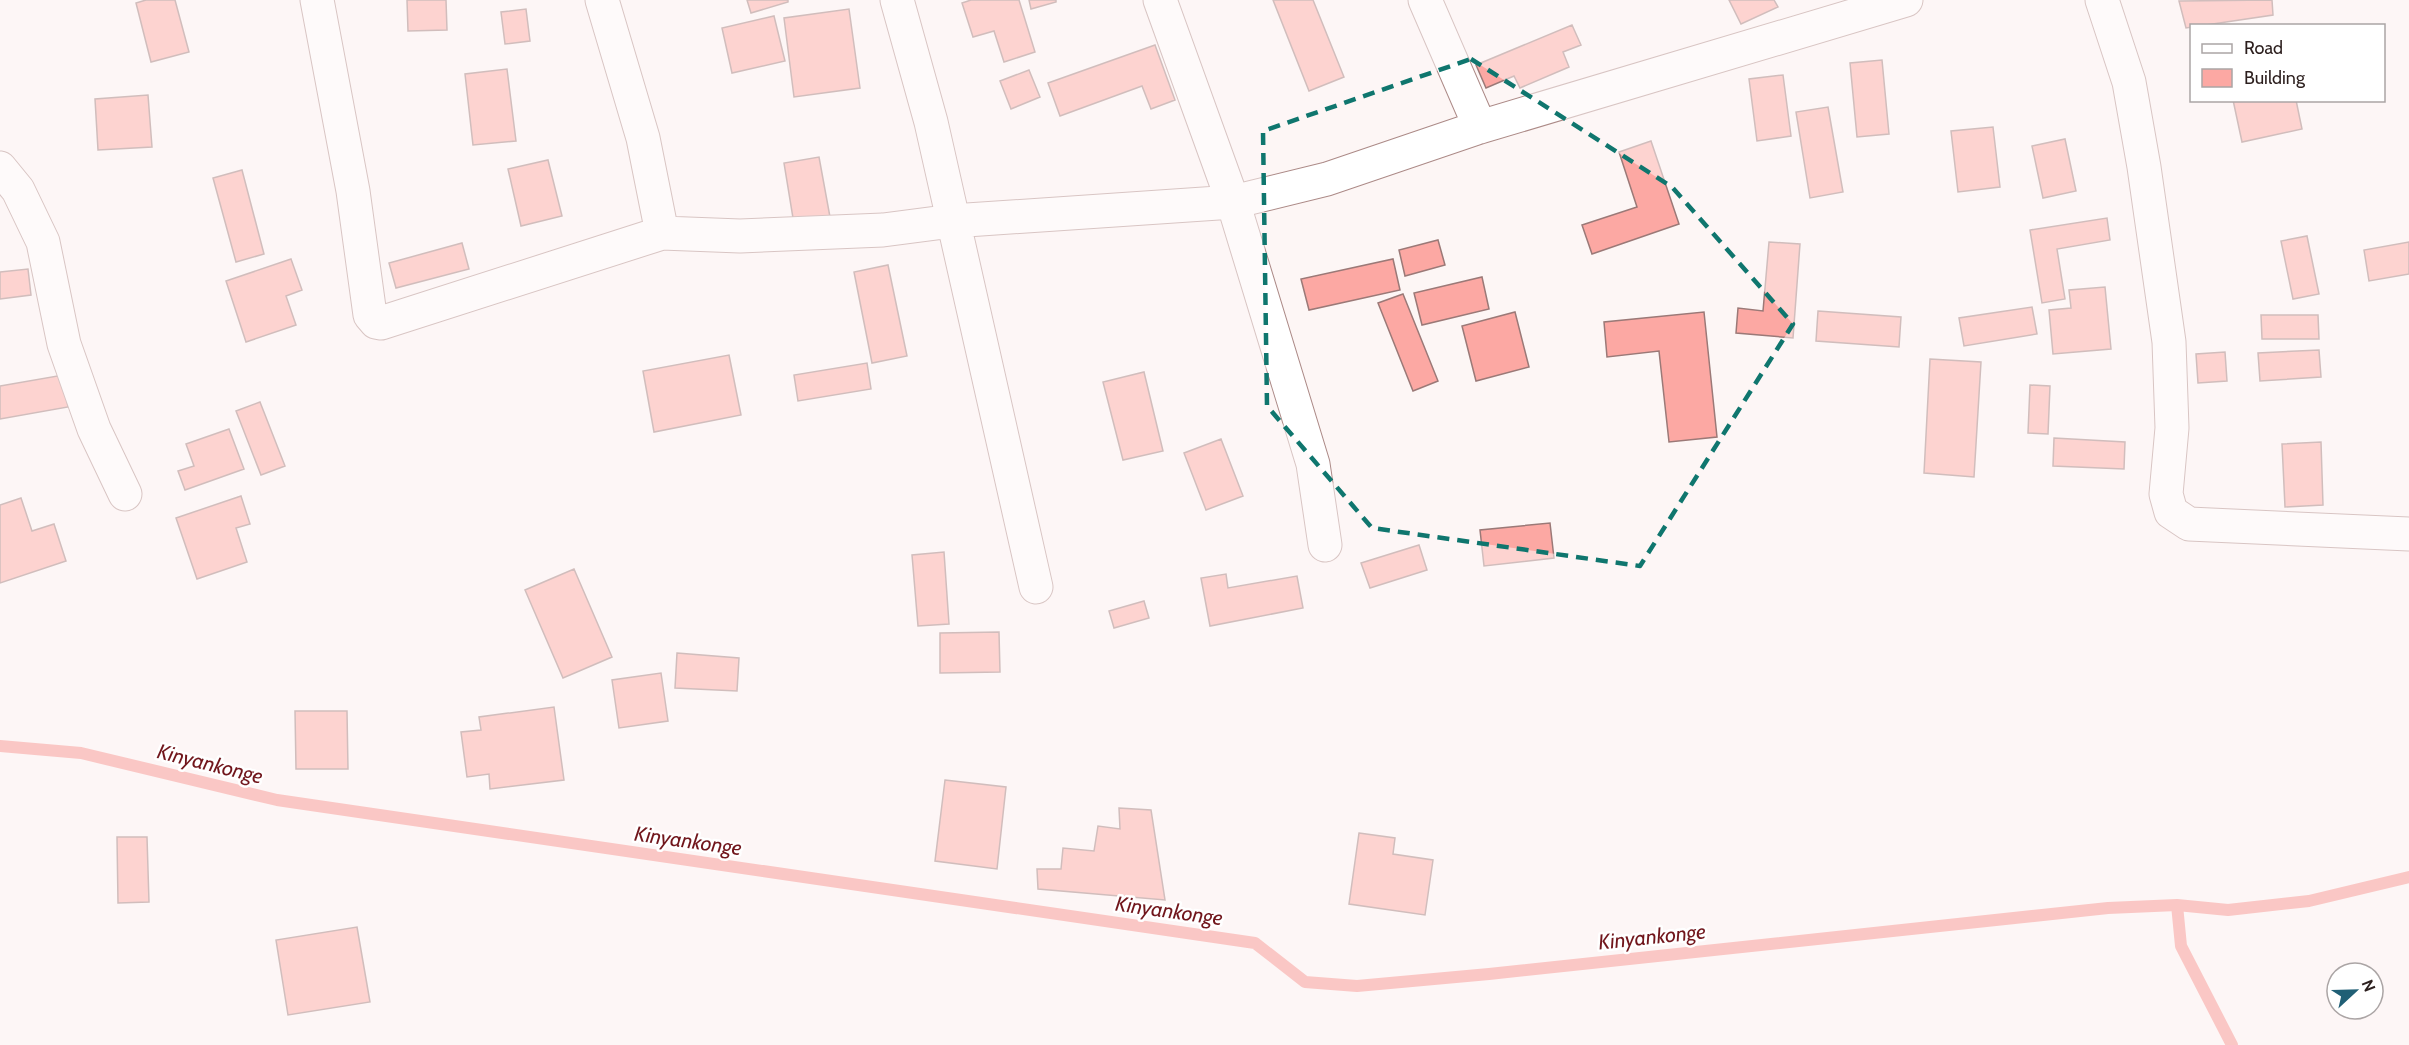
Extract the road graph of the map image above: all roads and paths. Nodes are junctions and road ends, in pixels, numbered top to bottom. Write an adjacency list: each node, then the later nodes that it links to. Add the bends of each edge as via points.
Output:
1 (317, 0): 12 (street, via 353,191 370,315 376,322 385,323)
2 (602, 0): 12 (street, via 643,138)
3 (897, 0): 11 (street, via 931,123)
4 (1160, 0): 10 (street)
5 (1425, 0): 8 (street)
6 (1906, 0): 8 (street)
7 (2102, 0): 14 (street, via 2129,82 2169,342 2172,428 2166,494 2171,512 2189,524)
8 (1480, 127): 10 (street, via 1327,179)
9 (0, 168): 13 (street, via 18,190 43,242 64,344 94,429)
10 (1233, 202): 11 (street); 15 (street, via 1313,464)
11 (952, 220): 12 (street, via 883,230 740,236); 16 (street)
12 (662, 233)
13 (125, 494)
14 (2409, 534)
15 (1325, 545)
16 (1036, 587)

